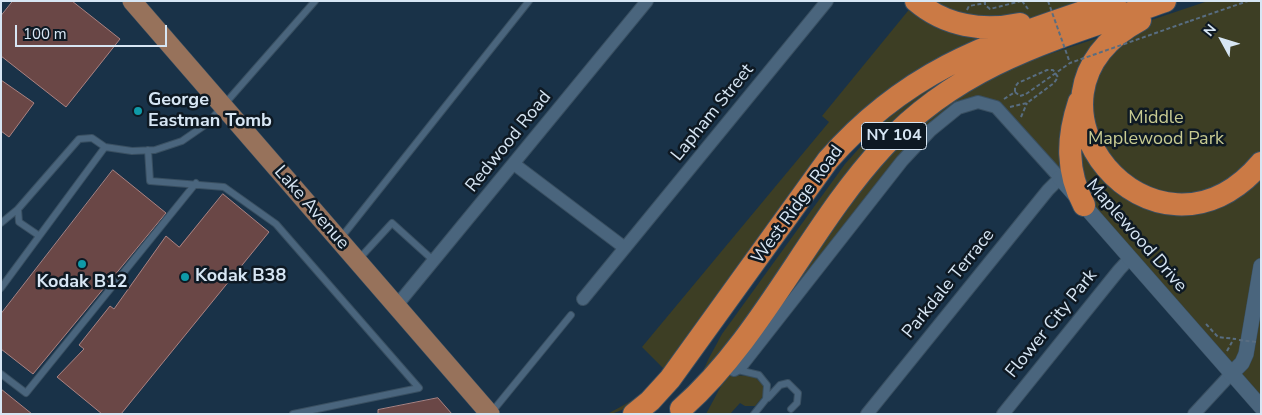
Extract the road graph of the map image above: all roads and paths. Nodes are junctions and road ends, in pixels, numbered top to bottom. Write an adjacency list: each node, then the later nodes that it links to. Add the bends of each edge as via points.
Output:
1 (132, 1): 21 (main road, Lake Avenue)
2 (315, 1): 21 (lane)
3 (529, 1): 34 (lane)
4 (647, 1): 27 (street, Redwood Road)
5 (827, 1): 35 (street, Lapham Street)
6 (916, 1): 9 (highway, via 948,21 996,28)
7 (1022, 1): 14 (path, via 993,9 988,8); 16 (path)
8 (1048, 1): 17 (path, bridge)
9 (1111, 1)
10 (1115, 1): 39 (highway, West Ridge Road / NY 104, via 975,51 894,97 828,160)
11 (1165, 1): 50 (highway, West Ridge Road / NY 104, via 1001,60 968,77 923,109 871,161)
12 (1177, 1): 17 (highway, via 1131,24)
13 (1248, 1): 17 (path, bridge, via 1190,21)
14 (985, 2): 15 (path)
15 (971, 5)
16 (1028, 9)
17 (1079, 69): 18 (path, bridge, via 1026,94 1020,96); 26 (highway, via 1089,141 1108,172 1134,192 1165,203 1187,204 1205,200 1233,188); 30 (highway, via 1069,142 1073,176)
18 (1015, 92): 19 (path); 20 (path, via 1018,83 1053,70 1057,81)
19 (1004, 98)
20 (1027, 103): 22 (path); 23 (path)
21 (223, 107): 25 (lane, via 208,123 182,141); 34 (main road, Lake Avenue)
22 (1010, 107)
23 (1020, 119)
24 (105, 146): 25 (lane); 31 (lane, via 92,138 79,138); 33 (lane)
25 (148, 150): 29 (lane, via 150,180)
26 (1261, 163)
27 (514, 164): 35 (street); 38 (street, Redwood Road)
28 (1060, 178): 30 (street, Maplewood Drive); 47 (street, Maplewood Drive, via 1002,112 989,104 974,102 954,111 909,153 742,365); 59 (street, Parkdale Terrace)
29 (196, 184): 48 (lane, via 26,393); 55 (lane, via 224,187 276,224 419,388)
30 (1084, 205): 36 (street, Maplewood Drive)
31 (18, 209): 32 (lane); 33 (lane, via 19,222)
32 (1, 223)
33 (38, 235): 41 (lane)
34 (339, 241): 37 (main road, Lake Avenue)
35 (625, 248): 42 (street, Lapham Street)
36 (1130, 258): 49 (street, Maplewood Drive); 60 (street, Flower City Park)
37 (357, 261): 38 (lane, via 392,223); 43 (main road, Lake Avenue)
38 (434, 261): 43 (street, Redwood Road)
39 (754, 264): 54 (highway, via 692,373); 57 (highway, West Ridge Road / NY 104, via 670,379)
40 (1261, 266): 49 (street, via 1246,354)
41 (1, 288)
42 (583, 299)
43 (397, 305): 56 (main road, Lake Avenue)
44 (571, 315): 56 (lane)
45 (1204, 322): 46 (path, bridge, via 1218,337)
46 (1257, 342)
47 (734, 370): 50 (highway); 51 (lane, via 755,373 764,379 768,388)
48 (1, 374)
49 (1231, 374): 52 (street, Maplewood Drive); 61 (street)
50 (711, 381): 54 (highway, West Ridge Road / NY 104)
51 (766, 399): 53 (lane, via 775,389 788,383 798,393 797,403); 58 (lane)
52 (1261, 407)
53 (791, 409)
54 (681, 411)
55 (293, 414)
56 (490, 414)
57 (634, 414)
58 (754, 414)
59 (867, 414)
60 (1003, 414)
61 (1194, 414)

